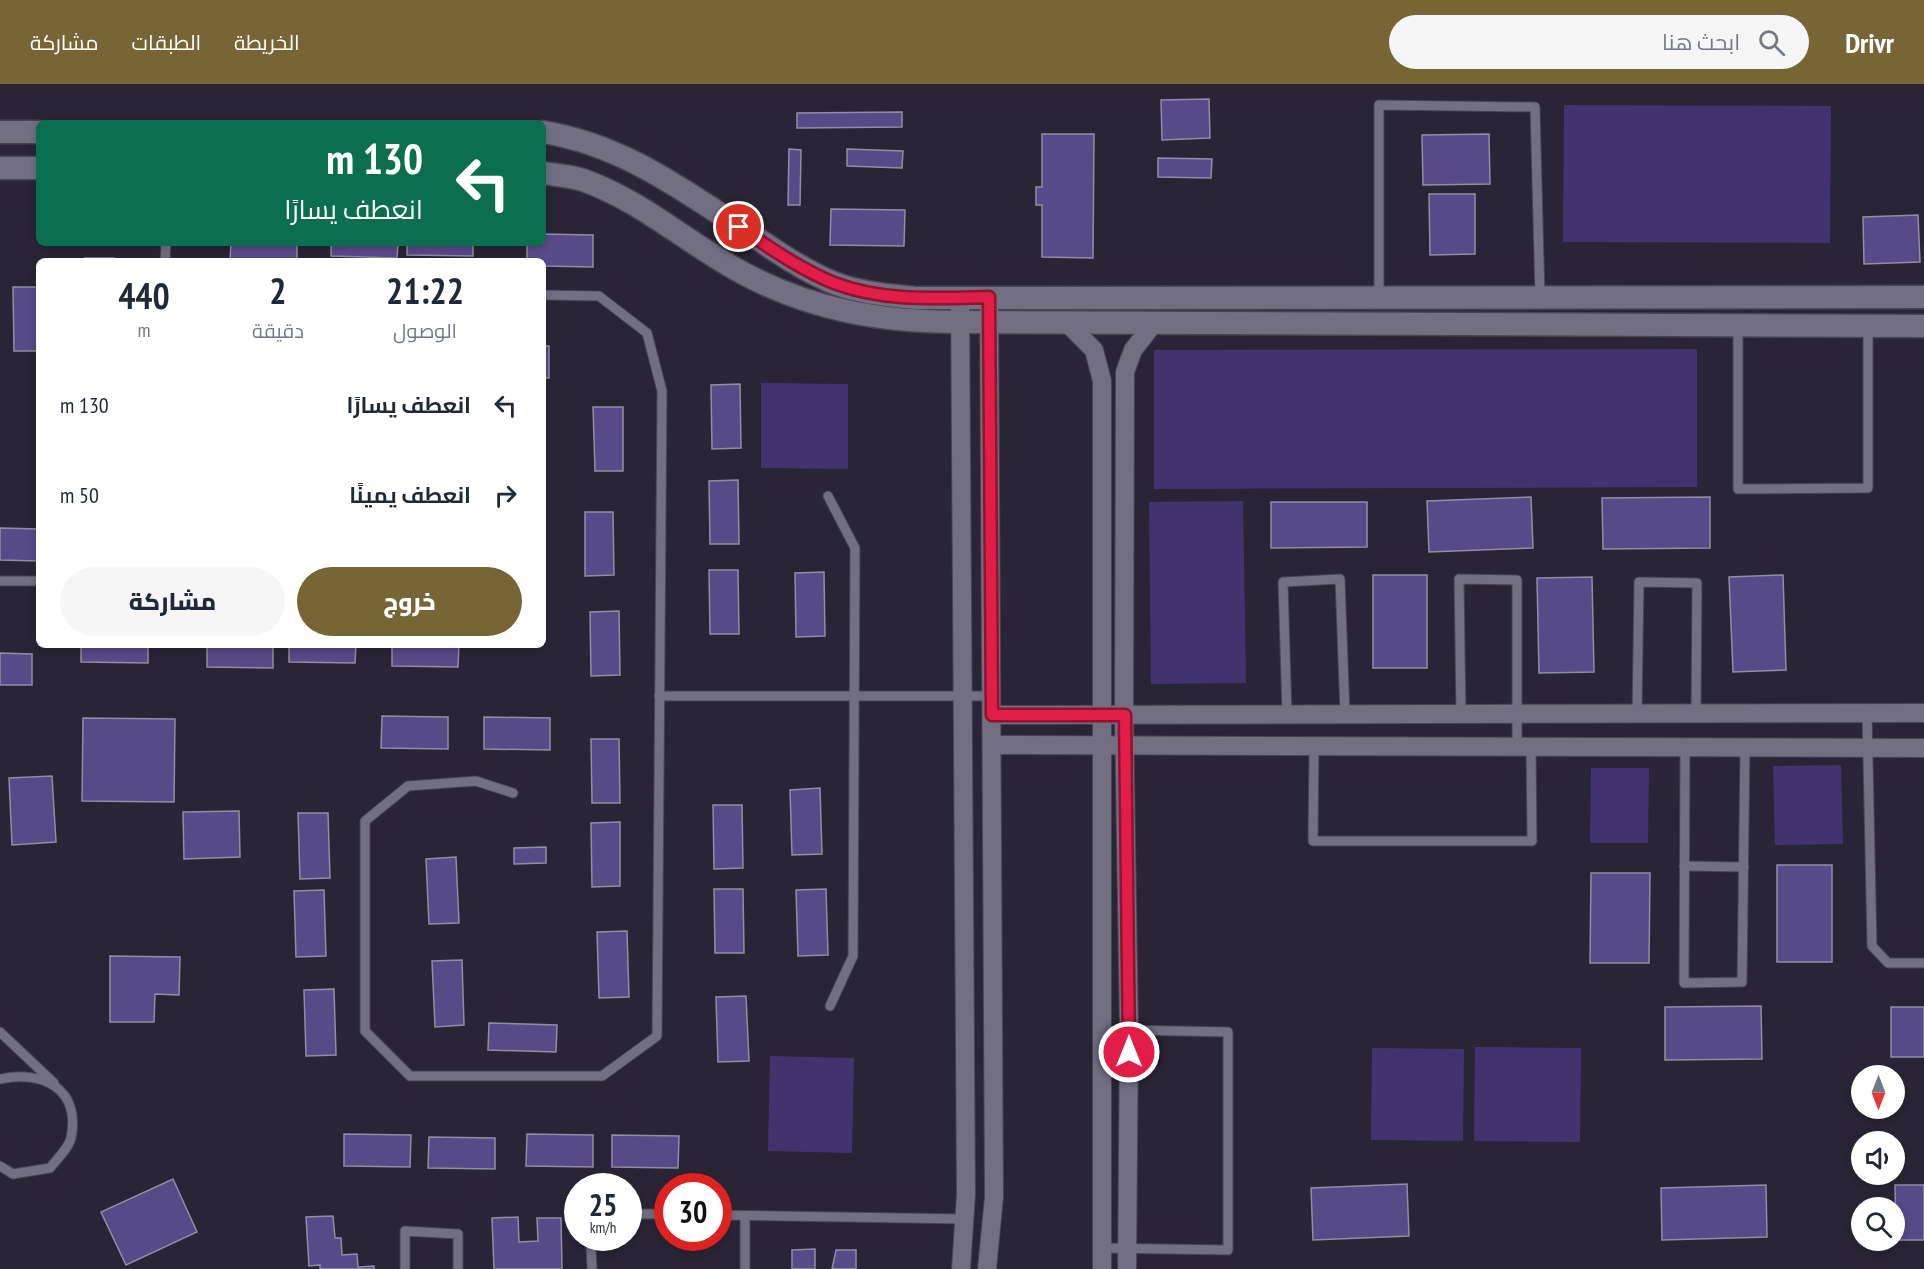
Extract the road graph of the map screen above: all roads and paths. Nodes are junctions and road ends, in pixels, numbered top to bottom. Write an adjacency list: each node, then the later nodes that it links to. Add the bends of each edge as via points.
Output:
1 (0, 132): 2 (street)
2 (36, 132)
3 (546, 133): 12 (street, via 586,141 649,168 797,266 836,284 878,294)
4 (0, 168): 5 (street)
5 (36, 168)
6 (546, 173): 13 (street, via 581,179 638,205 739,272 786,294 837,311 881,319)
7 (546, 295): 23 (lane, via 599,296 647,333 662,391)
8 (989, 297): 9 (street); 12 (street); 14 (street)
9 (1379, 297): 10 (street); 10 (lane, via 1379,105 1535,107)
10 (1540, 297): 11 (street)
11 (1924, 297)
12 (960, 298): 13 (street)
13 (961, 322): 14 (street); 25 (street)
14 (990, 322): 15 (street); 26 (street)
15 (1067, 323): 16 (street); 36 (street, via 1094,350 1102,381)
16 (1154, 323): 17 (street); 37 (street, via 1133,350 1125,372)
17 (1738, 326): 18 (street); 18 (lane, via 1738,489 1868,488)
18 (1868, 326): 19 (street)
19 (1924, 326)
20 (828, 496): 24 (lane, via 855,548)
21 (0, 581): 22 (lane)
22 (36, 581)
23 (659, 696): 24 (lane); 47 (lane, via 657,1036 602,1076 410,1076 365,1031 365,821 408,786 476,781)
24 (853, 696): 25 (lane); 51 (lane, via 853,956)
25 (963, 696): 26 (lane); 59 (street)
26 (992, 696): 35 (street)
27 (1867, 713): 28 (street); 34 (street); 45 (lane)
28 (1924, 713)
29 (1287, 714): 30 (street); 30 (lane, via 1282,582 1340,579); 37 (street)
30 (1345, 714): 31 (street)
31 (1461, 714): 32 (street); 32 (lane, via 1460,579 1516,580)
32 (1516, 714): 33 (street); 42 (lane)
33 (1637, 714): 34 (street); 34 (lane, via 1639,582 1697,583)
34 (1696, 714)
35 (992, 715): 36 (street); 38 (street)
36 (1101, 715): 37 (street); 39 (street)
37 (1125, 715): 40 (street)
38 (992, 745): 39 (street); 68 (street, via 994,1197)
39 (1101, 745): 40 (street); 60 (street)
40 (1125, 746): 41 (street); 52 (street)
41 (1314, 746): 42 (street); 42 (lane, via 1313,842 1532,842)
42 (1524, 747): 43 (street)
43 (1685, 747): 44 (street); 48 (lane)
44 (1745, 747): 45 (street); 49 (lane)
45 (1866, 747): 46 (street); 50 (lane, via 1872,946 1888,963)
46 (1924, 747)
47 (513, 793)
48 (1684, 866): 49 (lane); 49 (lane, via 1683,983 1742,982)
49 (1744, 867)
50 (1924, 963)
51 (830, 1006)
52 (1129, 1030): 61 (street); 61 (lane, via 1228,1032 1228,1250)
53 (0, 1032): 55 (lane)
54 (0, 1079): 55 (lane, via 22,1074)
55 (56, 1084): 56 (lane, via 71,1106 71,1140 50,1168 14,1174)
56 (0, 1166)
57 (732, 1216): 58 (lane)
58 (745, 1216): 59 (lane); 66 (lane)
59 (964, 1219): 67 (street)
60 (1102, 1248): 61 (lane); 69 (street)
61 (1127, 1248): 70 (street)
62 (591, 1251): 65 (lane)
63 (405, 1269): 64 (lane, via 405,1231 458,1234)
64 (458, 1269)
65 (592, 1269)
66 (745, 1269)
67 (961, 1269)
68 (987, 1269)
69 (1102, 1269)
70 (1127, 1269)

